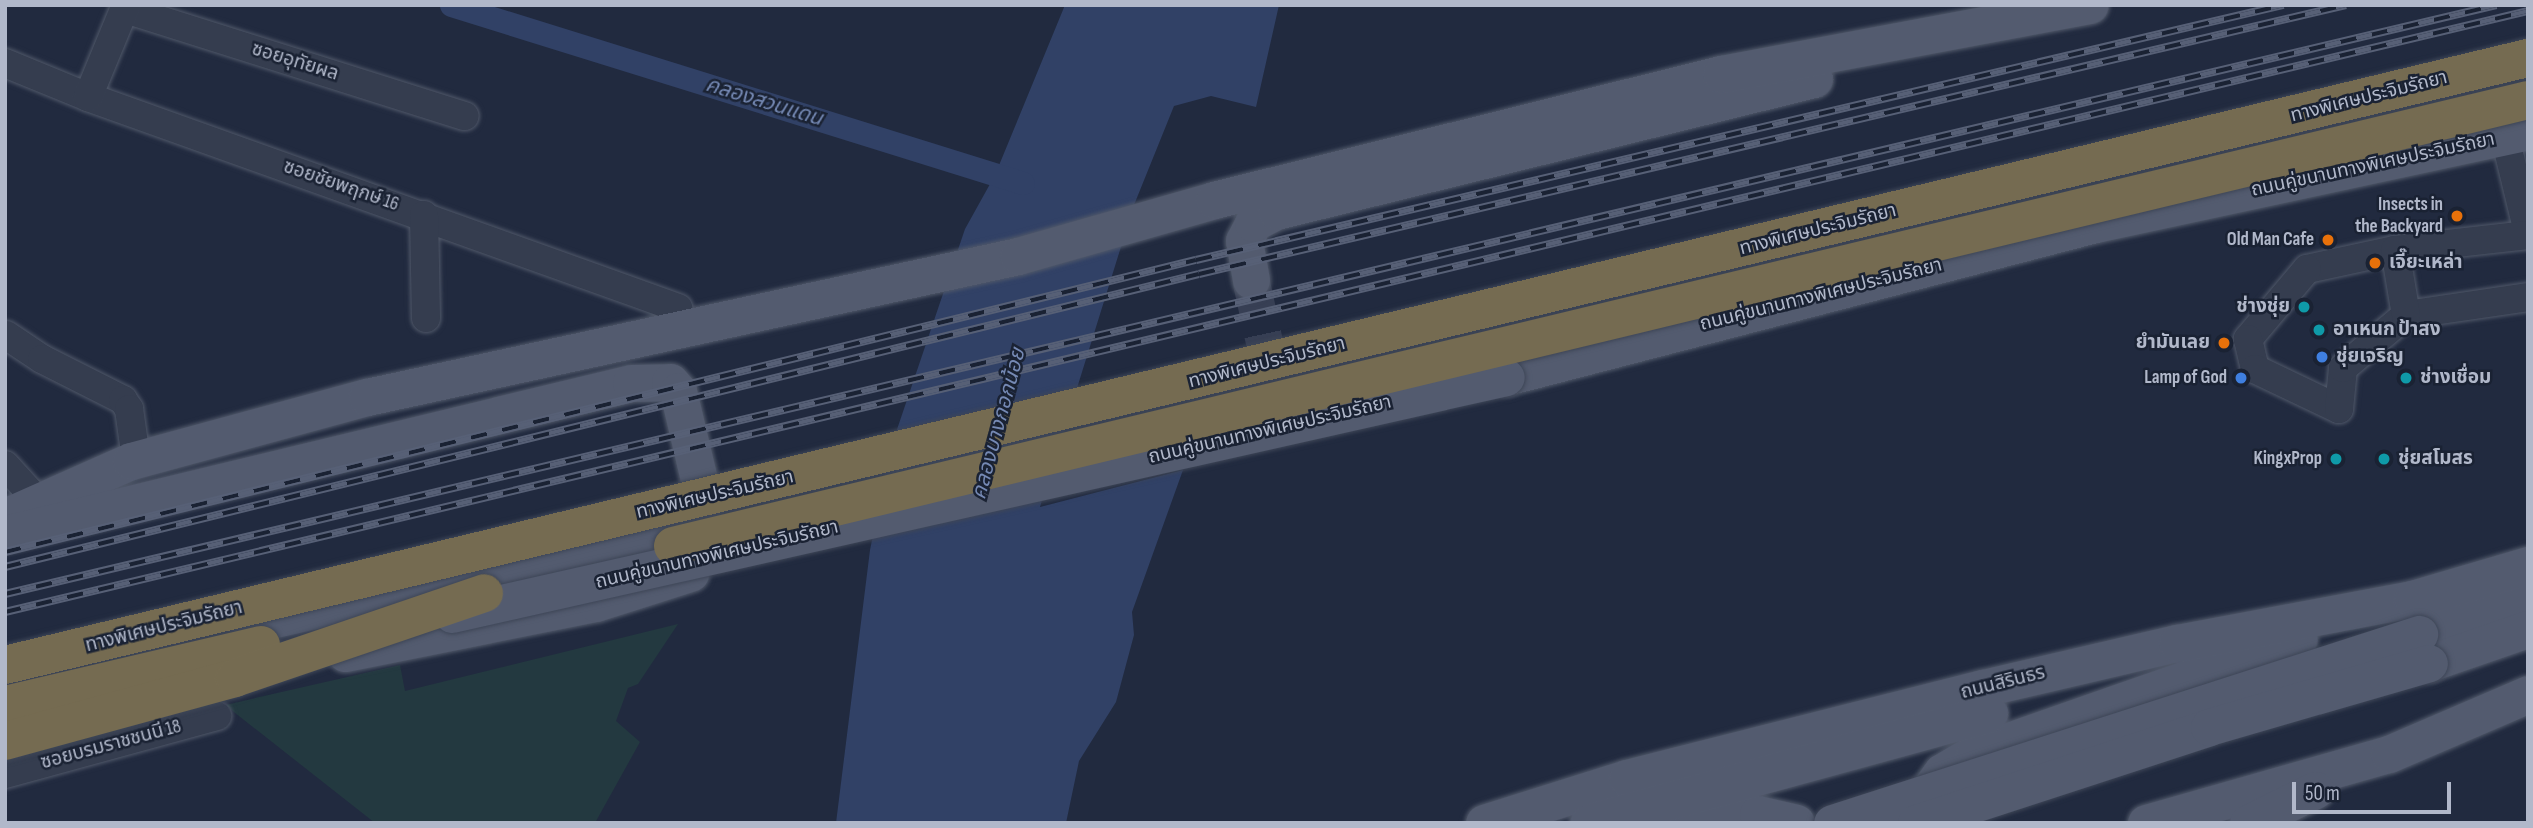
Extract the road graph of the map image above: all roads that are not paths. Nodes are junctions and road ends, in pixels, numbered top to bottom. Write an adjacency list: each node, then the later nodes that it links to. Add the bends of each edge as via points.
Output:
1 (2090, 5): 3 (main road)
2 (125, 7): 6 (street, ซอยอุทัยผล); 8 (street, ซอยอุทัยผล)
3 (2013, 23): 14 (main road, via 1727,103 1276,211 1253,223 1244,241); 21 (main road, via 1721,74 1214,200 1018,256 367,397)
4 (2528, 58): 31 (highway, ทางพิเศษประจิมรัถยา, bridge)
5 (5, 63): 6 (street, ซอยชัยพฤกษ์ 16)
6 (88, 97): 10 (street, ซอยชัยพฤกษ์ 16)
7 (2528, 100): 26 (highway, ทางพิเศษประจิมรัถยา, bridge)
8 (465, 116)
9 (2516, 134): 11 (main road, ถนนคู่ขนานทางพิเศษประจิมรัถยา); 12 (street)
10 (424, 215): 16 (street, ซอยชัยพฤกษ์ 16); 18 (street)
11 (2095, 224): 20 (main road, via 1910,289 1322,435 1301,431 1288,421); 32 (main road, ถนนคู่ขนานทางพิเศษประจิมรัถยา, bridge, via 1506,377 361,634)
12 (2528, 234): 13 (street)
13 (2395, 250): 17 (street); 17 (street, via 2307,269 2248,339 2255,369 2339,409 2343,368)
14 (1251, 280)
15 (2528, 297): 17 (street)
16 (678, 308)
17 (2406, 315)
18 (426, 318)
19 (6, 334): 21 (street, via 42,359 122,400 129,409)
20 (1266, 349)
21 (136, 459): 23 (main road)
22 (5, 466): 23 (street)
23 (37, 500): 24 (main road)
24 (5, 518): 32 (main road, via 606,374 670,370 692,382 715,487 718,545 702,567 671,582 596,603 354,652)
25 (5, 534): 33 (main road, via 544,402 656,380 670,382 678,391 705,501 699,518 687,527 656,536)
26 (673, 546)
27 (2528, 565): 30 (main road, ถนนสิรินธร)
28 (2528, 599): 30 (main road)
29 (2528, 629): 30 (main road, ถนนสิรินธร)
30 (2420, 632): 41 (main road, via 1733,781); 42 (main road, ถนนสิรินธร, via 2088,663 1627,778); 45 (main road, bridge); 46 (main road, ถนนสิรินธร, bridge, via 2209,727); 47 (main road, via 1974,753 1942,772 1926,788)
31 (5, 665)
32 (93, 672): 34 (main road, ถนนคู่ขนานทางพิเศษประจิมรัถยา)
33 (5, 679)
34 (5, 693)
35 (2528, 694): 39 (main road)
36 (5, 705): 38 (highway, ทางพิเศษประจิมรัถยา, bridge, via 484,593 235,678)
37 (217, 716): 40 (street, ซอยบรมราชชนนี 18)
38 (5, 741)
39 (2389, 754): 48 (main road); 49 (main road)
40 (5, 774)
41 (1626, 814): 43 (main road); 44 (main road, via 1720,811)
42 (1484, 823)
43 (1588, 823)
44 (1796, 823)
45 (1832, 823)
46 (1916, 823)
47 (1922, 823)
48 (2146, 823)
49 (2248, 823)

